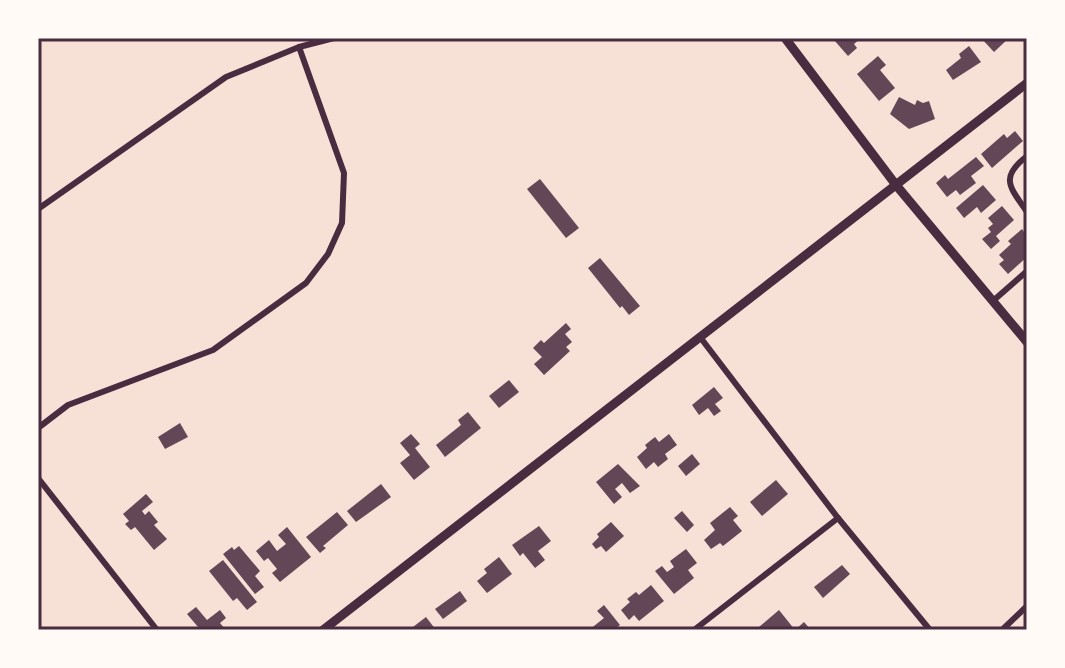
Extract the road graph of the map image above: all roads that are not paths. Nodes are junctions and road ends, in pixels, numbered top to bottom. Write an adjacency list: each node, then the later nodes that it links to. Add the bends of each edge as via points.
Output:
1 (334, 38): 3 (street)
2 (785, 38): 6 (main road)
3 (299, 47): 7 (street, via 226,77); 13 (street, via 344,173 342,223 328,254 306,283 213,350 68,405)
4 (1027, 83): 6 (main road)
5 (1027, 156): 8 (street, via 1009,174)
6 (896, 185): 10 (main road); 11 (main road)
7 (38, 209)
8 (1027, 212)
9 (1027, 271): 10 (street)
10 (994, 300): 12 (main road)
11 (700, 337): 15 (street); 18 (main road)
12 (1027, 342)
13 (38, 428)
14 (38, 478): 17 (street)
15 (838, 518): 19 (street); 20 (street)
16 (1027, 606): 21 (street)
17 (157, 630)
18 (323, 630)
19 (694, 630)
20 (930, 630)
21 (1002, 630)

